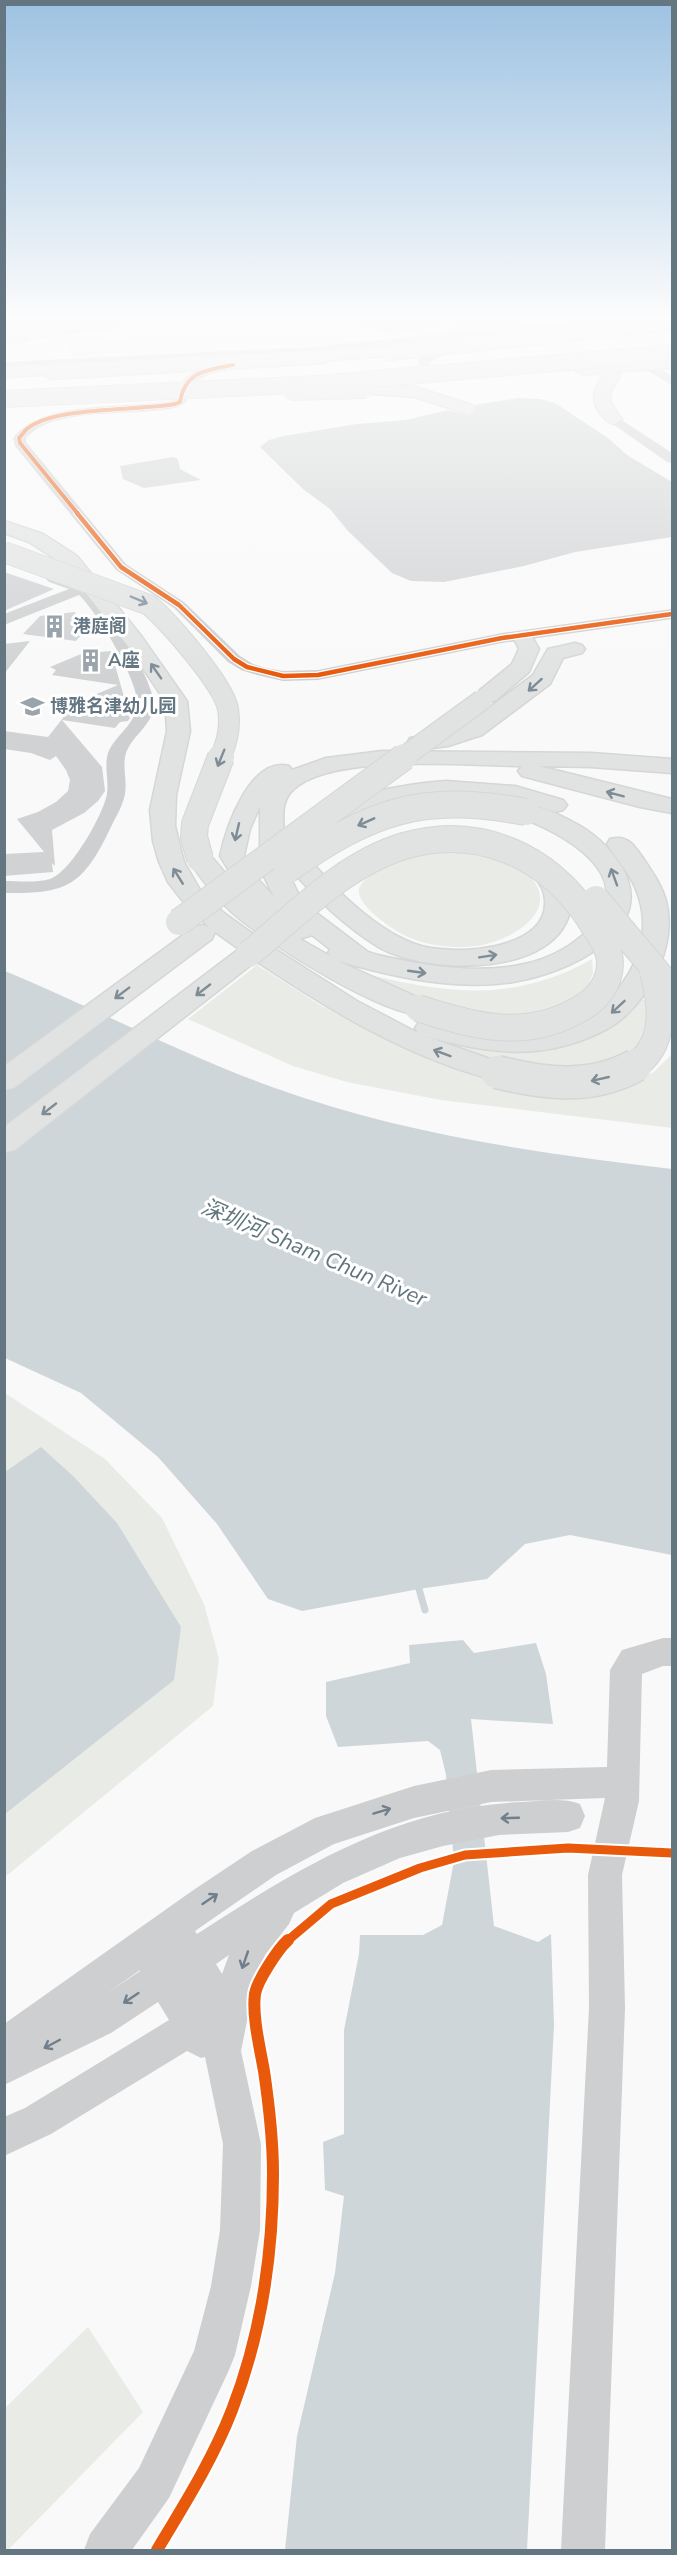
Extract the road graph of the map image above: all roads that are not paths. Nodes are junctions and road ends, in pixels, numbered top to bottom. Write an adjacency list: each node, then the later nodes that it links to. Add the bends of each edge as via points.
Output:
1 (19, 438): 8 (street, via 122,567 179,605 247,667 283,676 318,675 502,638)
2 (644, 438): 3 (street)
3 (670, 455)
4 (4, 526): 24 (main road, one-way to 4, via 208,912 173,867 162,826 162,802 178,730 179,710 172,695 135,641 70,560 36,538)
5 (4, 552): 21 (main road, one-way to 21, bridge, via 149,605 221,690 230,715 229,734 195,824 194,837 200,859)
6 (4, 561): 7 (street)
7 (81, 589): 9 (street); 20 (street, via 139,677 146,695 144,717 116,753 115,798 73,875 42,886)
8 (672, 614)
9 (4, 620)
10 (524, 639): 17 (main road, bridge, via 529,649 521,667 482,700)
11 (575, 649): 26 (main road, one-way to 26, via 555,653 542,679 474,730 436,741 311,757 282,771 248,802 232,856 251,890 290,924)
12 (476, 759): 13 (main road, via 591,760); 15 (main road, one-way to 12); 16 (main road, via 382,758 326,765 285,784 272,802)
13 (672, 766)
14 (535, 806): 17 (main road, bridge, via 486,790 405,792 363,803); 18 (main road, via 579,815); 22 (main road, one-way to 22, bridge, via 452,803 391,812 368,820 326,842); 26 (main road, one-way to 14, via 432,974 486,976 539,969 562,961 595,941 617,909 615,875 589,842)
15 (672, 806)
16 (270, 813): 19 (main road, one-way to 19, bridge, via 288,851 356,918 386,941 427,955 471,958 514,950 543,933 557,913 556,889); 26 (main road, via 273,868 291,906)
17 (290, 840): 22 (main road, bridge)
18 (619, 844): 23 (main road, via 635,860); 24 (main road, one-way to 24, via 641,872 655,903 658,919 653,950 635,988 621,1006 574,1033 537,1042 494,1043 466,1038 378,1010)
19 (532, 862): 21 (main road, bridge, via 561,883 606,946 610,960 609,975 600,993 563,1020 525,1028 482,1026 418,1008 336,971); 24 (main road, bridge, via 480,842 443,840 403,846 354,871)
20 (4, 887)
21 (258, 920): 26 (main road, via 304,941)
22 (191, 928): 28 (main road); 29 (main road, one-way to 29)
23 (672, 928)
24 (249, 952): 25 (main road, bridge, via 332,866 368,843 431,824 457,823 505,829 554,853); 25 (main road, one-way to 24, bridge, via 659,984 666,1014 663,1037 647,1058 618,1074 577,1083 534,1081 497,1072 418,1044); 30 (main road); 31 (main road, one-way to 31)
25 (645, 957): 27 (main road, bridge)
26 (360, 959)
27 (672, 990)
28 (4, 1053)
29 (4, 1081)
30 (4, 1116)
31 (4, 1143)
32 (672, 1652): 33 (street, via 633,1660 626,1670)
33 (622, 1782): 36 (street, one-way to 33, via 264,1863 327,1830 376,1812 492,1786); 44 (street, via 622,1801 605,1875 607,2008)
34 (568, 1816): 35 (street, one-way to 35, via 499,1819 397,1842 331,1871)
35 (290, 1895): 37 (street); 41 (street, one-way to 41, via 250,1945 235,1991 225,2038)
36 (158, 1935): 37 (street); 39 (street)
37 (178, 1967): 38 (street); 40 (street, one-way to 40, via 98,2020); 41 (street, via 208,1983)
38 (193, 2026): 41 (street); 42 (street, via 38,2121)
39 (4, 2048)
40 (4, 2067)
41 (229, 2084): 43 (street, via 242,2144 240,2230 214,2355 154,2483)
42 (4, 2137)
43 (106, 2550)
44 (583, 2550)

